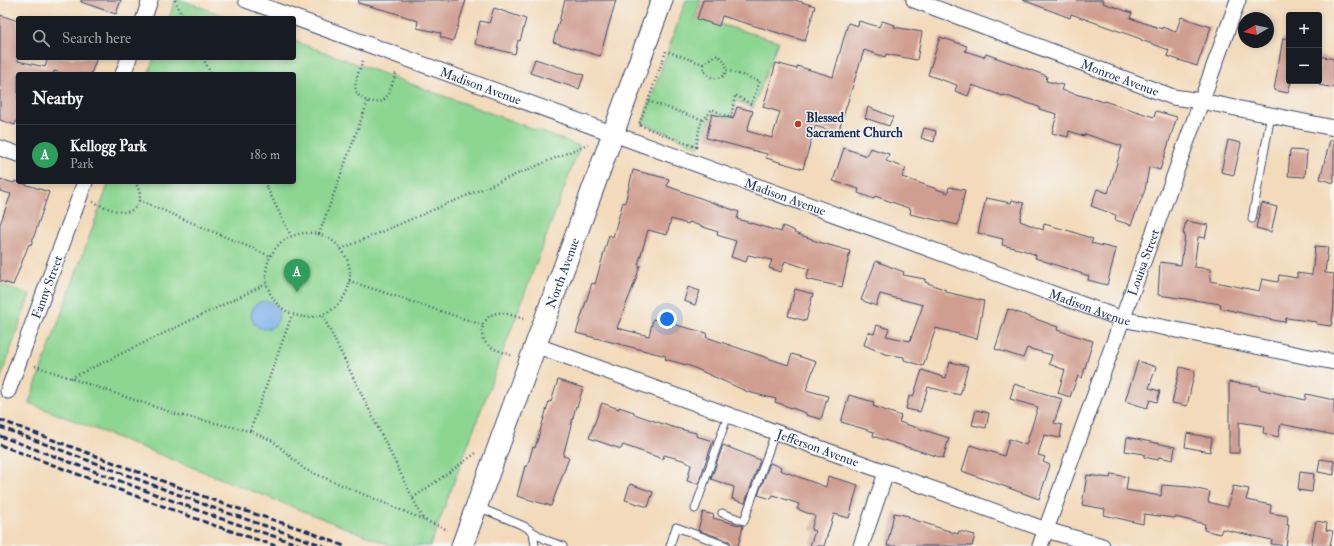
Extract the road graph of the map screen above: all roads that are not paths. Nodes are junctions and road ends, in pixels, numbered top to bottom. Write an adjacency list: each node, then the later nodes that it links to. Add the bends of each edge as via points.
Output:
1 (150, 0): 6 (street)
2 (246, 0): 7 (street, Madison Avenue)
3 (662, 0): 14 (main road, North Avenue)
4 (914, 0): 11 (street, Monroe Avenue, via 1173,97)
5 (1238, 0): 11 (street, Louisa Street)
6 (145, 16)
7 (290, 16)
8 (296, 18): 14 (street, Madison Avenue)
9 (128, 60): 10 (street)
10 (124, 72)
11 (1201, 101): 12 (street, Monroe Avenue); 19 (street, Louisa Street)
12 (1271, 115): 13 (street, Monroe Avenue); 18 (lane)
13 (1334, 128)
14 (614, 133): 19 (street, Madison Avenue); 20 (main road, North Avenue)
15 (0, 148): 16 (street)
16 (16, 153)
17 (83, 184): 22 (street, Fanny Street)
18 (1252, 219)
19 (1122, 319): 21 (street, Madison Avenue); 29 (street, Louisa Street)
20 (535, 345): 23 (street, Jefferson Avenue); 26 (main road, North Avenue)
21 (1334, 362)
22 (8, 391)
23 (728, 415): 24 (street, Jefferson Avenue); 27 (lane)
24 (775, 433): 25 (street, Jefferson Avenue); 28 (lane, via 744,521)
25 (886, 473): 29 (street, Jefferson Avenue); 36 (street)
26 (476, 506): 30 (lane); 31 (main road, North Avenue)
27 (694, 509)
28 (722, 513)
29 (1046, 530): 37 (street, Louisa Street); 38 (street, Jefferson Avenue)
30 (533, 532): 32 (lane); 33 (lane)
31 (462, 546)
32 (535, 546)
33 (563, 546)
34 (670, 546): 35 (lane, via 676,527)
35 (727, 546)
36 (861, 546)
37 (1040, 546)
38 (1102, 546)

